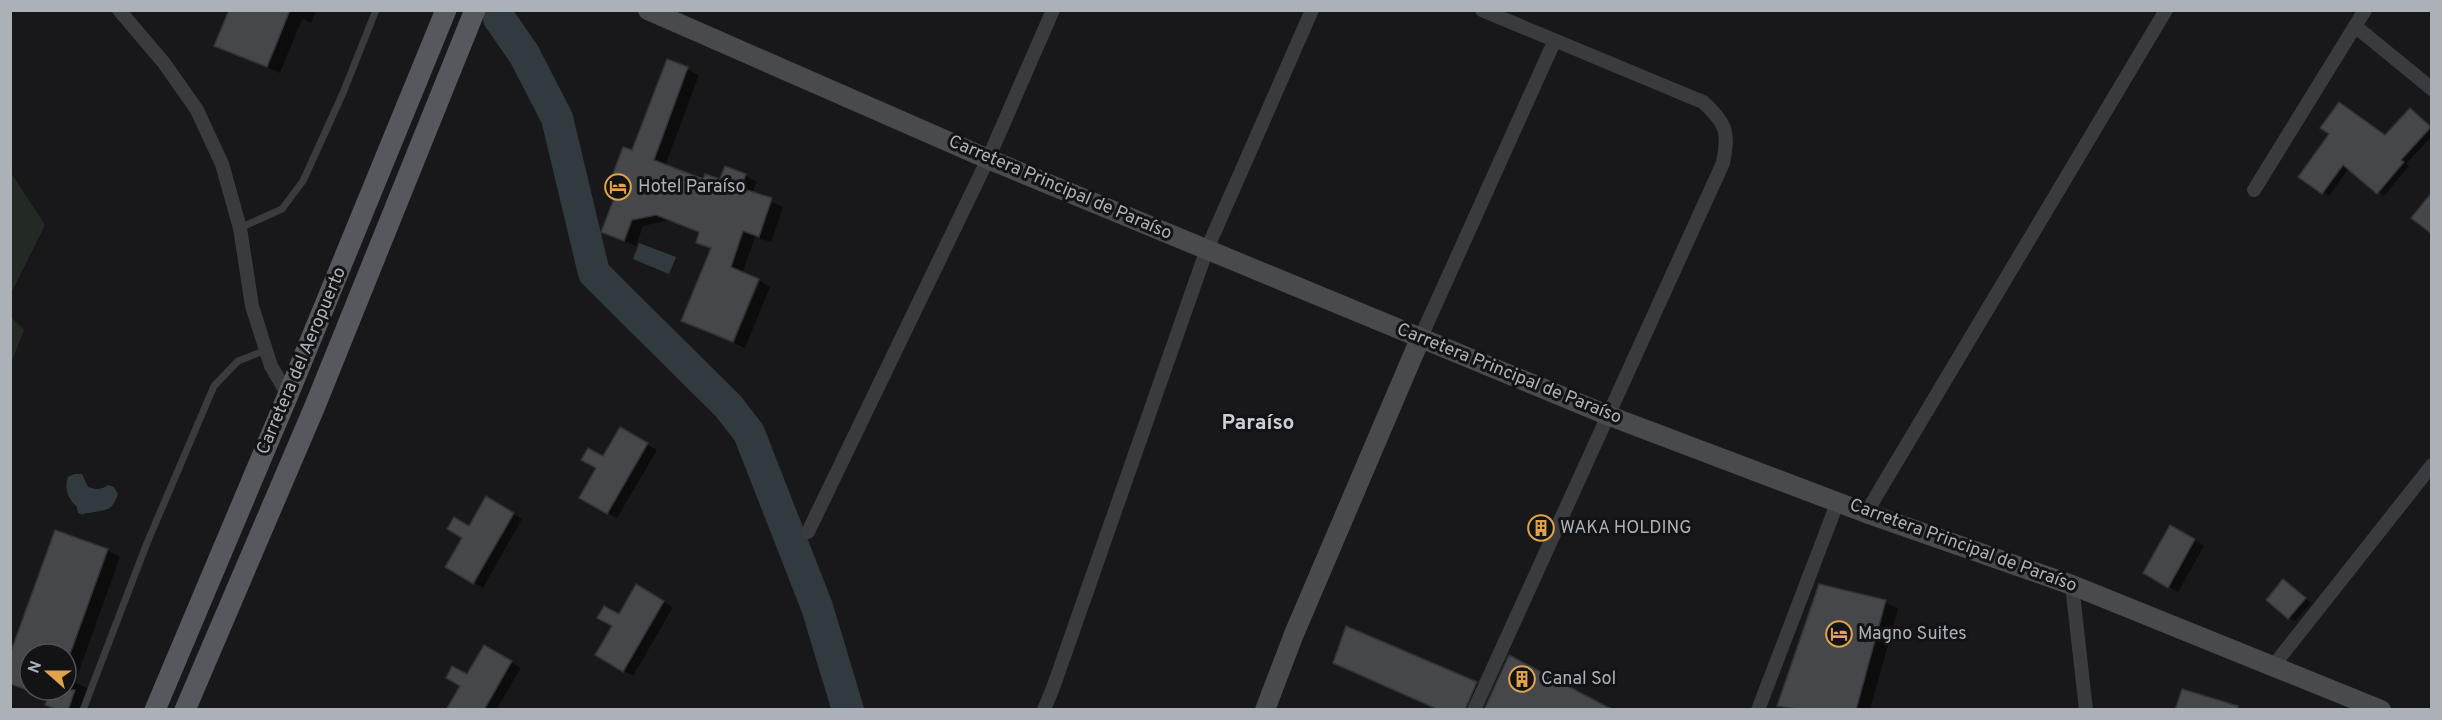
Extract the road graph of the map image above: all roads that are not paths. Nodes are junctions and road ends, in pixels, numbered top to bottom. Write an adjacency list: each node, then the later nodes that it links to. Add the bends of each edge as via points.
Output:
1 (119, 10): 16 (street, via 197,110 222,164)
2 (376, 10): 16 (lane, via 303,181 282,209)
3 (446, 10): 20 (main road, Carretera del Aeropuerto)
4 (475, 10): 30 (main road, Carretera del Aeropuerto, via 315,406)
5 (648, 10): 14 (street, Carretera Principal de Paraíso)
6 (1053, 10): 14 (street)
7 (1312, 10): 17 (street)
8 (1482, 10): 12 (street)
9 (2166, 10): 24 (street)
10 (2365, 10): 11 (street)
11 (2355, 26): 13 (street); 15 (street)
12 (1554, 42): 18 (street); 21 (street, via 1703,102 1720,117 1727,139 1723,163)
13 (2432, 90)
14 (987, 159): 17 (street, Carretera Principal de Paraíso); 25 (street)
15 (2254, 190)
16 (240, 228): 19 (street, via 252,306)
17 (1207, 249): 18 (street, Carretera Principal de Paraíso); 31 (street)
18 (1420, 339): 21 (street, Carretera Principal de Paraíso); 32 (street)
19 (266, 350): 20 (street); 28 (lane, via 238,361 214,386 147,543)
20 (288, 395): 29 (main road, Carretera del Aeropuerto)
21 (1607, 415): 23 (street, Carretera Principal de Paraíso); 33 (street)
22 (2432, 465): 27 (street)
23 (1838, 501): 24 (street, Carretera Principal de Paraíso); 34 (street)
24 (1866, 513): 26 (street, Carretera Principal de Paraíso)
25 (808, 532)
26 (2072, 585): 27 (street, Carretera Principal de Paraíso); 35 (street)
27 (2274, 665): 36 (street, Carretera Principal de Paraíso)
28 (83, 710)
29 (155, 710)
30 (184, 710)
31 (1044, 710)
32 (1265, 710)
33 (1474, 710)
34 (1758, 710)
35 (2086, 710)
36 (2380, 710)

